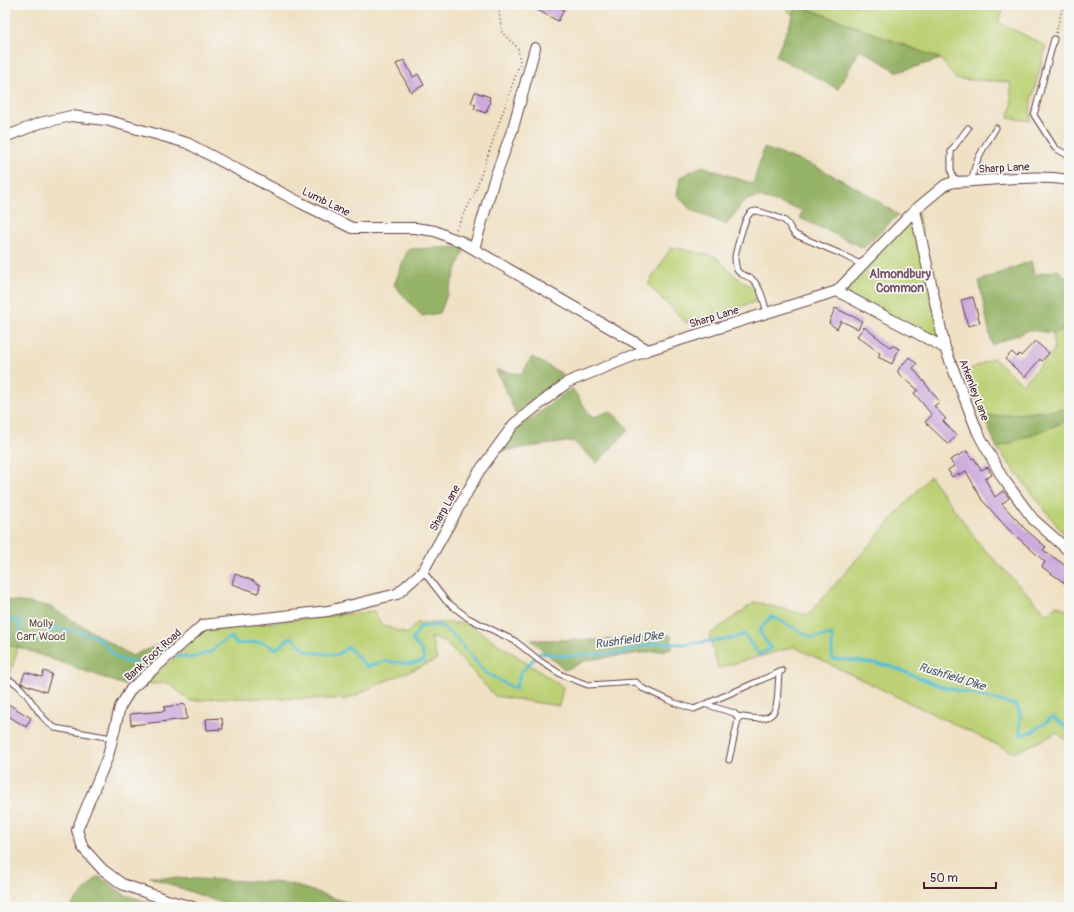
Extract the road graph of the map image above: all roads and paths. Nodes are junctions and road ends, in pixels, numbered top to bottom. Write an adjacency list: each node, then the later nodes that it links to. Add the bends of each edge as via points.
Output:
1 (498, 5): 13 (path, via 502,34 518,48 520,63 474,195)
2 (1062, 5): 3 (path)
3 (1054, 39): 8 (lane, via 1034,115 1055,148)
4 (535, 48): 14 (street, via 513,128 493,183)
5 (968, 128): 10 (lane, via 951,151)
6 (996, 128): 11 (lane, via 977,160)
7 (5, 137): 13 (street, Lumb Lane, via 40,122 71,116 106,120 187,143 352,228 415,228 435,231)
8 (1069, 156)
9 (1069, 180): 11 (street, Sharp Lane, via 1015,178)
10 (954, 182): 11 (street, Sharp Lane); 12 (street, Sharp Lane, via 945,185)
11 (972, 182)
12 (915, 210): 15 (street, Sharp Lane); 18 (street, Arkenley Lane)
13 (451, 238): 14 (street, Lumb Lane)
14 (474, 248): 19 (street, Lumb Lane)
15 (862, 265): 16 (street, Sharp Lane); 17 (lane, via 792,233 785,220 756,211 750,213 742,232 735,258 736,264 740,274 752,279 756,284)
16 (837, 291): 17 (street, Sharp Lane); 18 (street)
17 (767, 313): 19 (street, Sharp Lane)
18 (945, 348): 20 (street, Arkenley Lane, via 978,433 1002,477 1033,518)
19 (648, 350): 21 (street, Sharp Lane, via 568,382 514,424 478,473)
20 (1069, 551)
21 (423, 571): 23 (lane, via 446,601 468,618 515,641 562,675 588,685 636,682 642,688 675,703 694,709); 25 (street, Bank Foot Road, via 397,594 328,611 203,625 131,689 120,707)
22 (5, 678): 25 (lane, via 17,684 48,724 55,728)
23 (704, 704): 24 (lane); 24 (lane, via 780,672 777,702 770,717 752,719)
24 (737, 716): 26 (lane)
25 (112, 738): 27 (street, Bank Foot Road, via 108,756 77,830 82,848 102,869 122,884)
26 (730, 760)
27 (167, 900): 28 (lane); 29 (street, Bank Foot Road)
28 (158, 907)
29 (193, 907)

